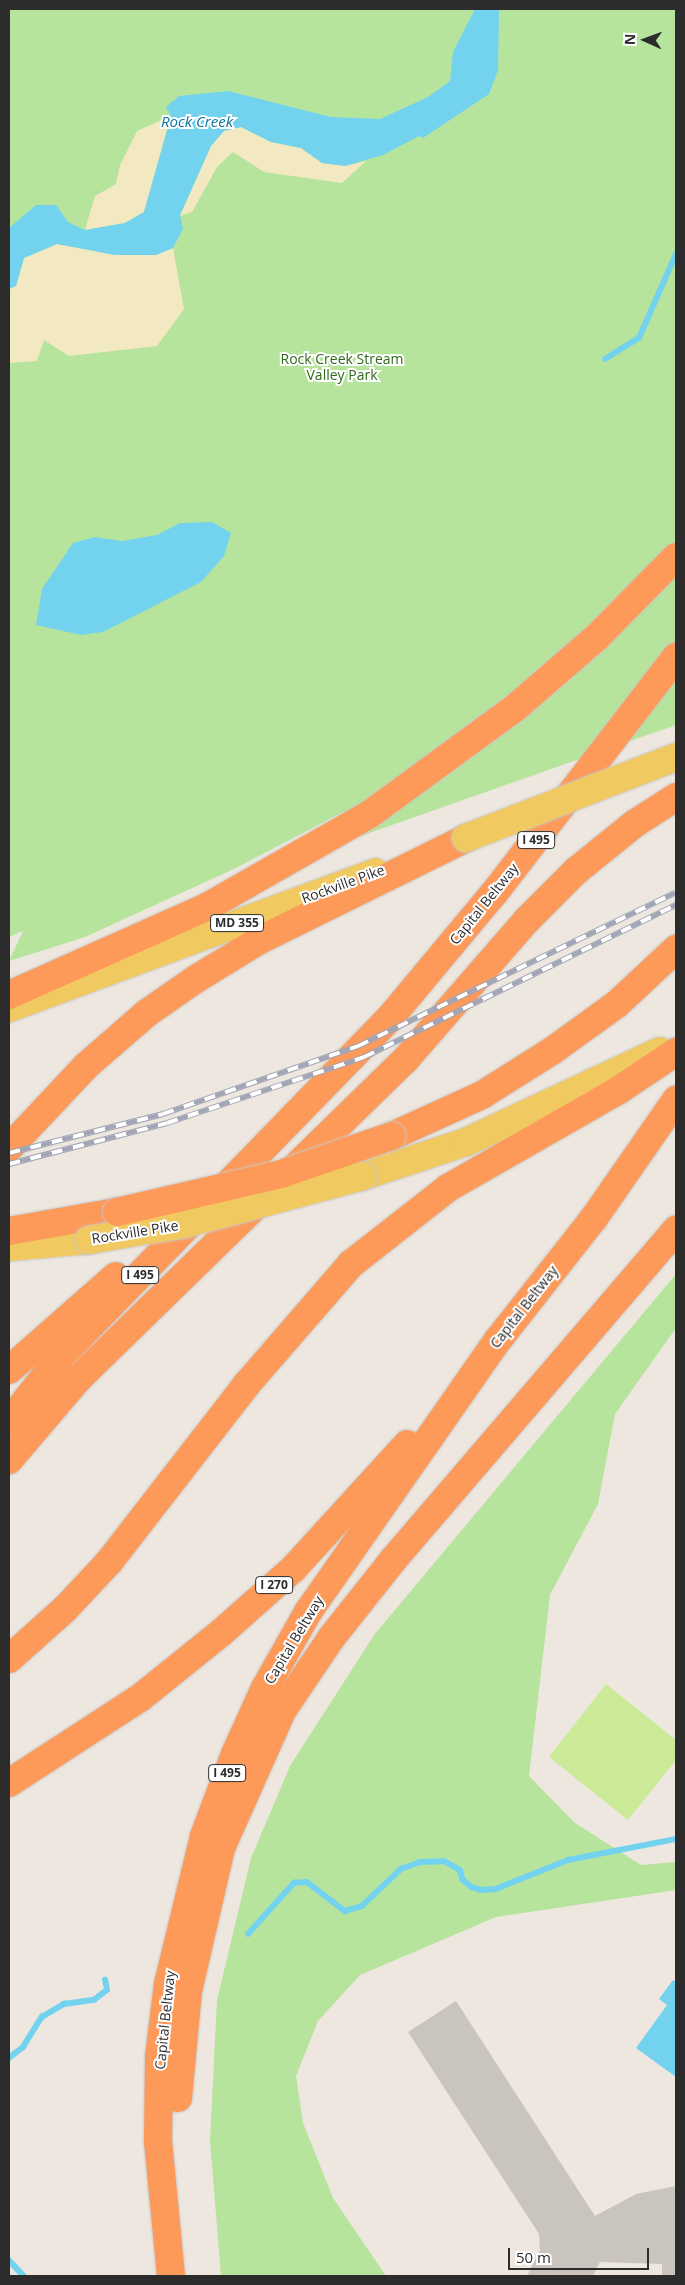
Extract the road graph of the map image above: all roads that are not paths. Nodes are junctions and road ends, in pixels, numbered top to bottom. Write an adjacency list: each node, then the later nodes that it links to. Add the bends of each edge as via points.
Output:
1 (676, 557): 7 (highway, via 597,638 515,708 370,814 207,907)
2 (676, 657): 12 (highway, Capital Beltway / I 495, via 489,900 389,1018)
3 (676, 757): 5 (main road, Rockville Pike / MD 355, bridge)
4 (676, 797): 20 (highway, via 634,824 576,871 527,920 406,1059 77,1380)
5 (466, 838): 8 (main road, Rockville Pike / MD 355); 13 (highway, via 258,941 196,979 147,1013 86,1066)
6 (676, 949): 15 (highway, bridge, via 617,1004 552,1051 482,1095 392,1136 281,1174 116,1212)
7 (9, 995)
8 (9, 1008)
9 (676, 1042): 16 (main road, Rockville Pike, bridge, via 636,1064 466,1142 363,1176 184,1224 89,1240)
10 (676, 1052): 21 (highway, via 619,1090 448,1188 351,1264 247,1384 109,1562 65,1609)
11 (676, 1100): 17 (highway, Capital Beltway / I 495, via 594,1218)
12 (276, 1135): 18 (highway); 19 (highway, Capital Beltway / I 495, via 60,1357)
13 (9, 1148)
14 (676, 1230): 24 (highway, via 393,1560 332,1637 282,1712 255,1766 221,1848 201,1922 178,2063 177,2143)
15 (9, 1231)
16 (9, 1247)
17 (498, 1340): 22 (highway, I 270, via 292,1568 140,1698); 23 (highway, Capital Beltway / I 495, via 308,1612 265,1688 204,1836 179,1926 159,2057 158,2142)
18 (9, 1370)
19 (9, 1422)
20 (9, 1460)
21 (9, 1660)
22 (9, 1783)
23 (171, 2276)
24 (189, 2276)

